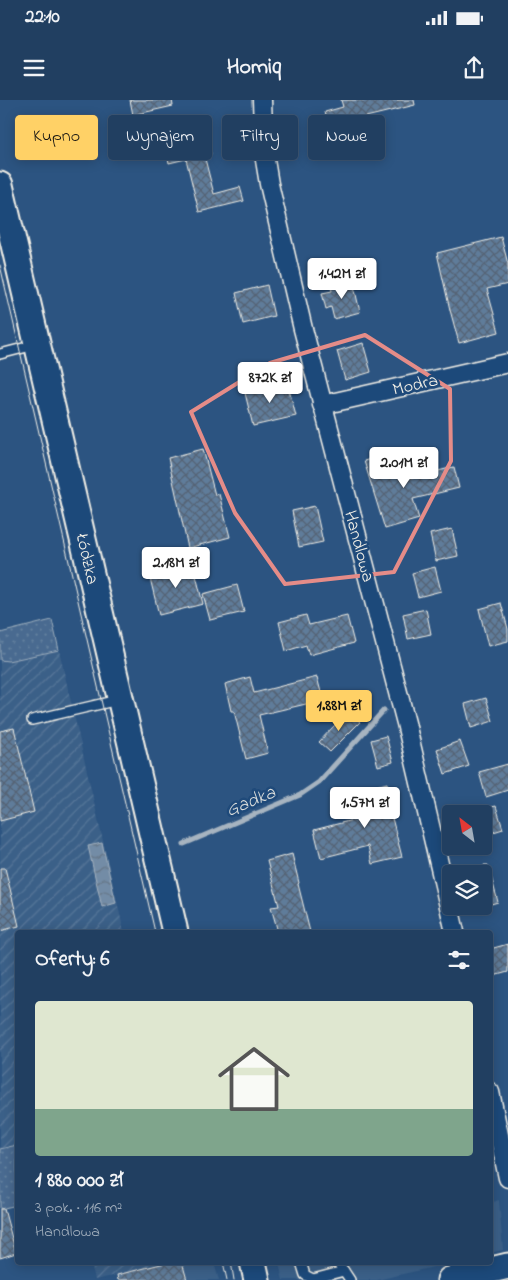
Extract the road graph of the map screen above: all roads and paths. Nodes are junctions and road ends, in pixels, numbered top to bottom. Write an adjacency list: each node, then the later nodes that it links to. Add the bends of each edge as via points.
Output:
1 (262, 100): 6 (street, Handlowa, via 268,184)
2 (0, 185): 3 (main road, Łódzka)
3 (38, 345): 4 (lane); 7 (main road, Łódzka)
4 (0, 354)
5 (508, 363): 6 (street, Modra)
6 (322, 405): 10 (street, Handlowa, via 404,714)
7 (121, 700): 8 (lane); 9 (main road, Łódzka)
8 (32, 720)
9 (175, 930)
10 (455, 930)
11 (493, 1106): 12 (street)
12 (508, 1178)
13 (254, 1265): 18 (main road)
14 (302, 1265): 17 (lane, via 305,1275 313,1279)
15 (339, 1265): 17 (lane)
16 (508, 1266): 20 (main road)
17 (344, 1271): 19 (lane)
18 (257, 1280)
19 (350, 1280)
20 (450, 1280)

